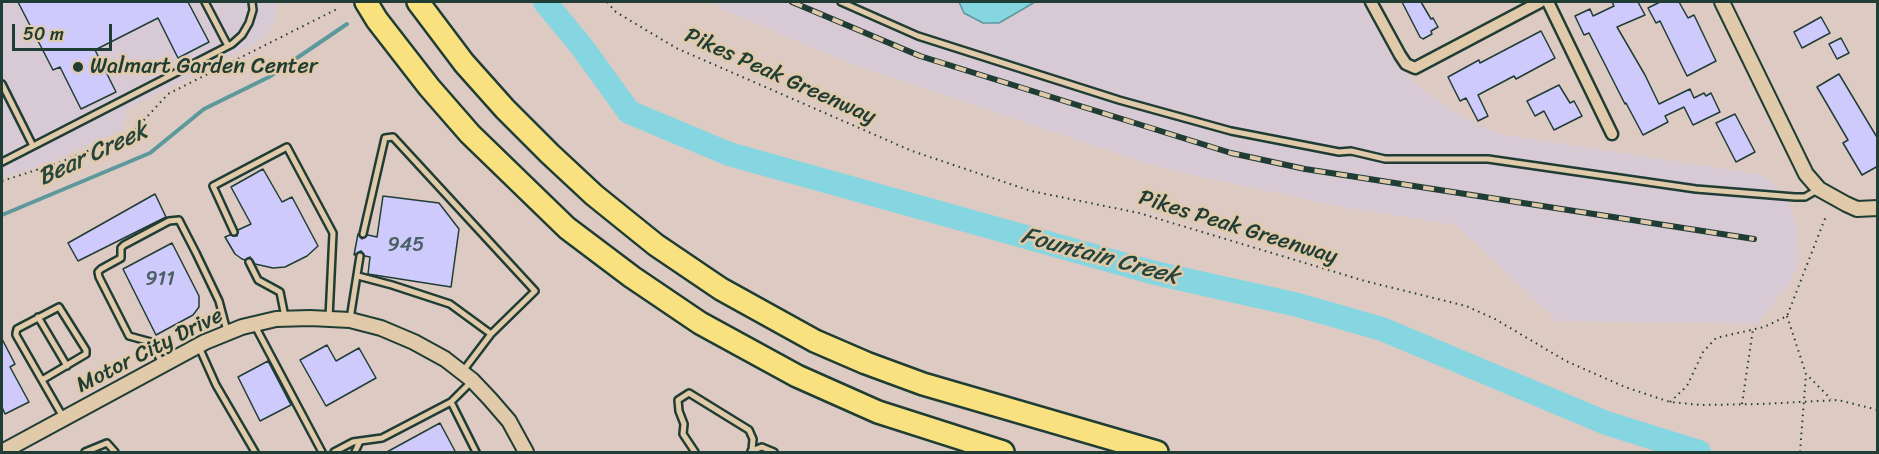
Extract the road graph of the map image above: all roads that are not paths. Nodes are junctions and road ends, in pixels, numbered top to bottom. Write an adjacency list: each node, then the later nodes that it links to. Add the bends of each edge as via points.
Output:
1 (205, 2): 10 (lane)
2 (252, 2): 10 (lane, via 253,10 242,35)
3 (366, 2): 49 (highway, via 470,134 567,228 641,283 700,322 797,376 878,412)
4 (418, 2): 50 (highway, via 464,63 550,154 656,245 721,289 815,341 866,363 923,384)
5 (842, 2): 15 (lane, via 918,36 1119,100 1231,131 1339,152 1385,159 1488,159 1696,189 1795,197)
6 (1371, 2): 7 (street, via 1406,64 1415,68)
7 (1540, 2)
8 (1548, 2): 12 (street)
9 (1722, 2): 15 (street, via 1806,174)
10 (228, 46): 13 (lane)
11 (2, 84): 13 (lane)
12 (1612, 134)
13 (33, 146): 14 (lane)
14 (2, 162)
15 (1818, 189): 16 (street, via 1857,209)
16 (1878, 208)
17 (234, 232): 24 (lane, via 213,186 287,147 333,233)
18 (363, 234): 28 (lane, via 384,138 393,137 536,291)
19 (360, 256): 21 (lane)
20 (249, 262): 23 (lane, via 258,280 280,292)
21 (358, 276): 25 (lane); 28 (lane, via 450,304)
22 (38, 317): 31 (lane); 31 (lane, via 56,307 62,309 86,350 84,357); 33 (lane, via 16,333)
23 (286, 319): 24 (street, Motor City Drive); 26 (street, Motor City Drive)
24 (329, 319): 25 (street, Motor City Drive)
25 (350, 321): 32 (street, Motor City Drive, via 381,328 414,342)
26 (254, 324): 27 (street, Motor City Drive); 42 (lane)
27 (227, 333): 29 (street, Motor City Drive); 30 (lane, via 219,301 178,220 169,221 124,245 121,258 98,272 129,336 151,342)
28 (491, 334): 32 (lane)
29 (199, 346): 30 (street, Motor City Drive); 41 (lane, via 216,385)
30 (163, 365): 35 (street, Motor City Drive)
31 (67, 366): 33 (lane)
32 (467, 376): 34 (lane); 46 (street, Motor City Drive, via 509,421)
33 (42, 380): 35 (lane)
34 (451, 402): 36 (lane, via 382,438); 45 (lane)
35 (64, 419): 37 (street, Motor City Drive)
36 (360, 441): 43 (lane); 44 (lane)
37 (7, 451)
38 (751, 451): 47 (lane, via 753,439 749,430 689,393 678,400 679,411 683,434); 48 (lane, via 762,447)
39 (84, 453): 40 (lane, via 107,442)
40 (116, 453)
41 (255, 453)
42 (322, 453)
43 (334, 453)
44 (356, 453)
45 (476, 453)
46 (526, 453)
47 (695, 453)
48 (774, 453)
49 (1003, 453)
50 (1157, 453)

